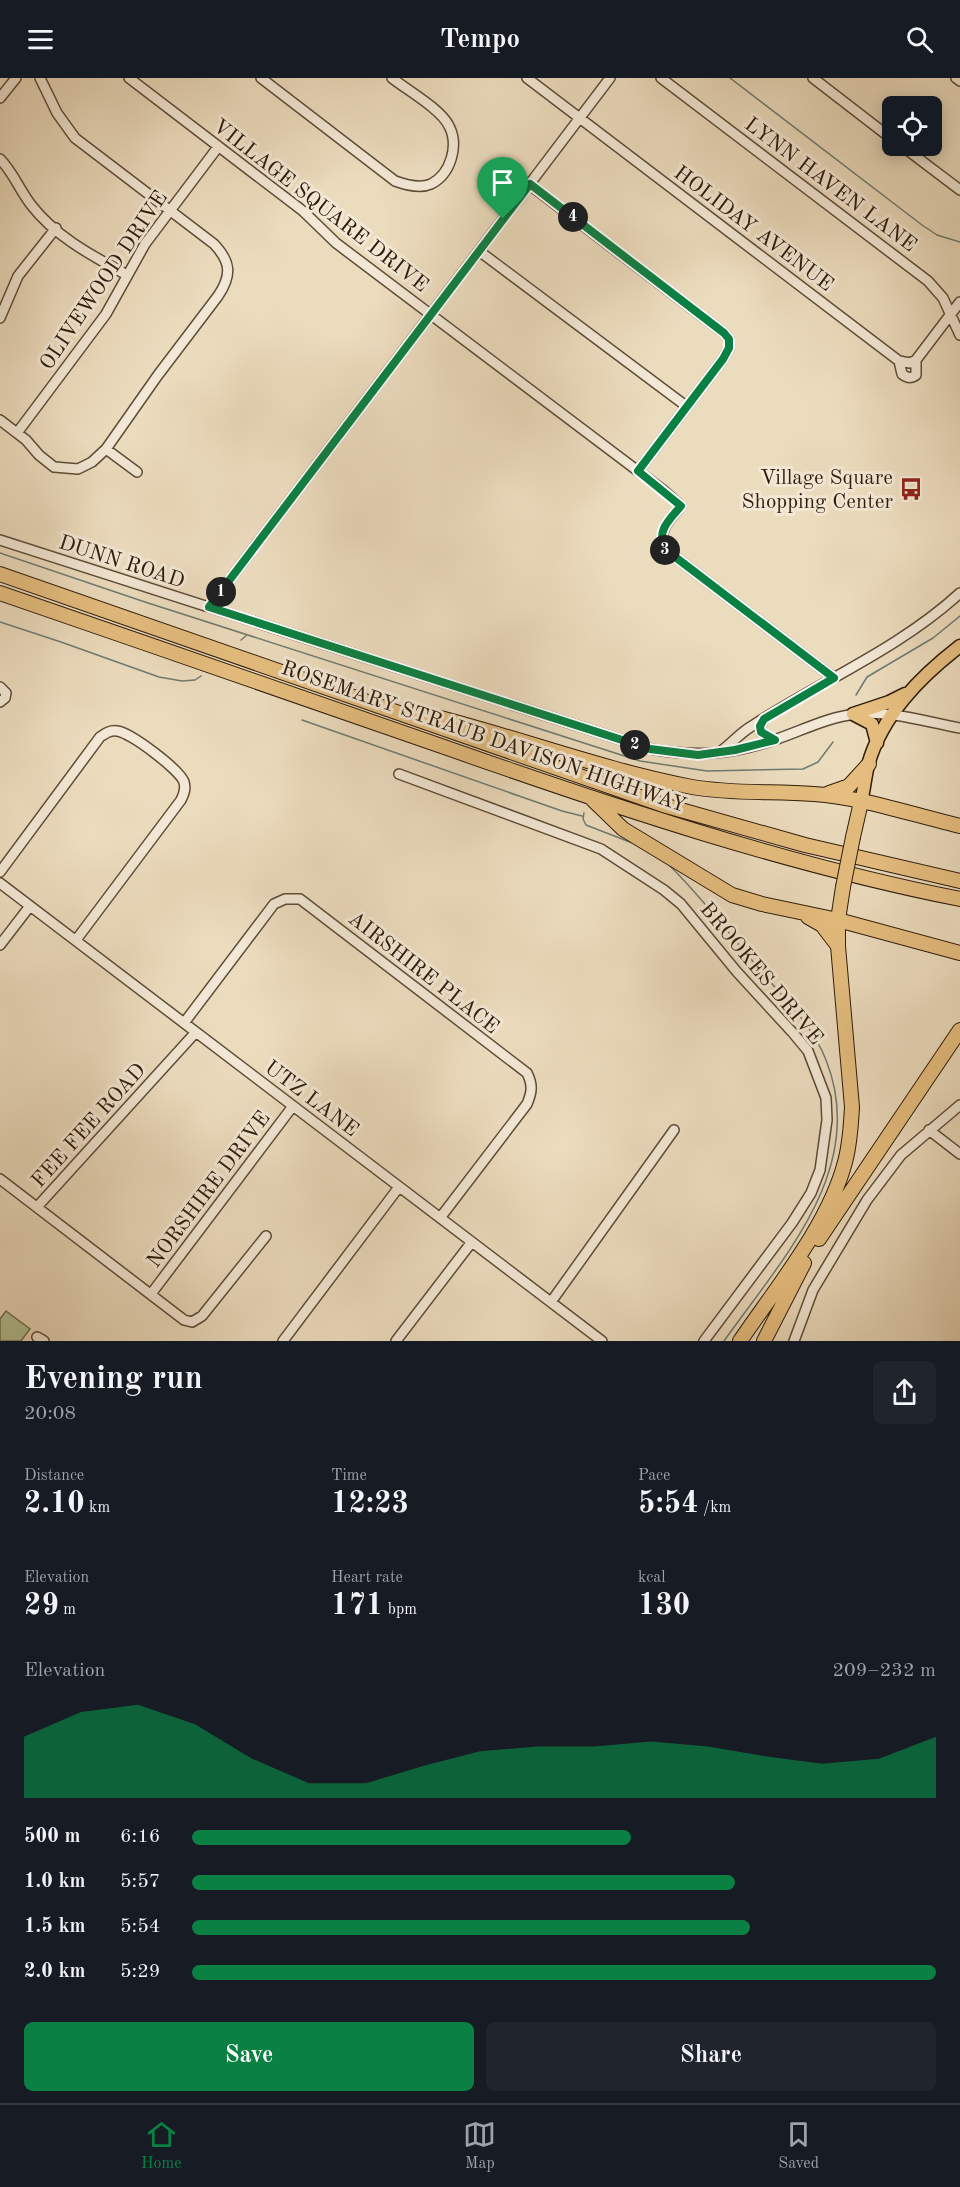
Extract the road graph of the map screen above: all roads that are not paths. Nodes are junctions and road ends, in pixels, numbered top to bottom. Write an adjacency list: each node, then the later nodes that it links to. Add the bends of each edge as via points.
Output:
1 (16, 78): 12 (street)
2 (40, 78): 20 (street, via 75,138)
3 (129, 78): 15 (street, VILLAGE SQUARE DRIVE)
4 (261, 78): 5 (street, via 395,181 431,184 452,157 449,125)
5 (392, 78)
6 (527, 78): 13 (street, HOLIDAY AVENUE)
7 (610, 78): 13 (street)
8 (661, 78): 26 (street, LYNN HAVEN LANE, via 928,281 943,298)
9 (813, 78): 14 (street)
10 (956, 78): 11 (street)
11 (960, 81)
12 (0, 98)
13 (580, 118): 18 (street); 30 (street, HOLIDAY AVENUE)
14 (882, 131)
15 (218, 147): 20 (street, OLIVEWOOD DRIVE); 25 (street, VILLAGE SQUARE DRIVE, via 303,211 336,243)
16 (915, 156): 19 (street)
17 (0, 159): 21 (street, via 33,207)
18 (530, 184): 22 (street); 31 (street, via 729,339 723,359)
19 (960, 190)
20 (171, 211): 23 (street, OLIVEWOOD DRIVE, via 154,230); 34 (street, via 222,252 228,276 218,296)
21 (56, 228): 23 (street, via 80,248); 27 (street, via 18,276)
22 (479, 251): 25 (street); 31 (street)
23 (127, 275): 33 (street, OLIVEWOOD DRIVE, via 106,314)
24 (960, 302): 26 (street)
25 (432, 314): 35 (street, VILLAGE SQUARE DRIVE); 41 (street)
26 (950, 315): 28 (street, LYNN HAVEN LANE); 29 (street)
27 (0, 317)
28 (960, 335)
29 (916, 360): 30 (street); 30 (street, HOLIDAY AVENUE, via 916,375 912,378 902,374)
30 (899, 361)
31 (687, 406): 35 (street)
32 (0, 420): 33 (street)
33 (17, 433): 34 (street, via 54,467 78,469)
34 (106, 449): 36 (street)
35 (638, 471): 43 (street, VILLAGE SQUARE DRIVE, via 681,506 662,531 666,550)
36 (137, 472)
37 (0, 540): 41 (street, DUNN ROAD)
38 (0, 574): 46 (highway, ROSEMARY STRAUB DAVISON HIGHWAY)
39 (0, 593): 60 (highway, ROSEMARY STRAUB DAVISON HIGHWAY)
40 (960, 593): 43 (street, via 920,625)
41 (209, 607): 56 (street, DUNN ROAD, via 637,745 679,754)
42 (960, 645): 45 (main road)
43 (834, 678): 50 (street)
44 (0, 687): 47 (street, via 6,693)
45 (908, 692): 48 (main road); 49 (main road)
46 (348, 695): 59 (highway, via 693,787); 65 (highway, ROSEMARY STRAUB DAVISON HIGHWAY, via 695,815)
47 (0, 702)
48 (853, 714): 49 (street, DUNN ROAD); 53 (street, DUNN ROAD); 54 (main road, via 872,724)
49 (892, 714): 52 (street, DUNN ROAD); 54 (main road)
50 (764, 719): 51 (street); 53 (street, via 761,732)
51 (752, 726): 55 (street, via 745,740); 56 (street)
52 (960, 728)
53 (775, 740): 55 (street, DUNN ROAD)
54 (877, 743): 57 (main road)
55 (747, 747): 56 (street, DUNN ROAD)
56 (719, 753)
57 (869, 764): 59 (highway, via 849,786); 61 (highway, via 853,791); 62 (main road)
58 (399, 774): 94 (street, BROOKES DRIVE, via 601,849 664,890 681,904 808,1051 826,1098 820,1170 792,1223)
59 (820, 795): 61 (highway)
60 (592, 798): 67 (highway, ROSEMARY STRAUB DAVISON HIGHWAY, via 765,850); 69 (highway, via 623,829 702,879 732,895)
61 (837, 798): 62 (highway)
62 (861, 802): 63 (highway); 70 (highway, bridge)
63 (960, 826)
64 (0, 872): 71 (street, via 100,737 108,732 128,734 180,775 185,790 182,800)
65 (960, 881)
66 (0, 883): 68 (street, UTZ LANE)
67 (960, 899)
68 (30, 906): 71 (street, UTZ LANE); 72 (street)
69 (789, 910): 70 (highway); 73 (highway, via 822,925)
70 (838, 920): 73 (highway); 74 (highway)
71 (76, 940): 75 (street, UTZ LANE)
72 (0, 945)
73 (838, 946): 95 (highway, via 852,1107 845,1162 819,1222)
74 (960, 953)
75 (184, 1023): 77 (street, UTZ LANE); 86 (street, AIRSHIRE PLACE, via 274,904 300,899 526,1073 531,1082 527,1104)
76 (960, 1030): 96 (highway, via 808,1256)
77 (196, 1032): 79 (street, UTZ LANE); 85 (street, FEE FEE ROAD)
78 (960, 1105): 81 (street)
79 (294, 1106): 84 (street, UTZ LANE); 89 (street, NORSHIRE DRIVE)
80 (674, 1130): 90 (street)
81 (929, 1130): 82 (street); 97 (street, via 901,1155 867,1200 813,1290)
82 (960, 1154)
83 (0, 1179): 85 (street, FEE FEE ROAD)
84 (399, 1187): 86 (street, UTZ LANE); 91 (street)
85 (37, 1207): 89 (street)
86 (440, 1218): 88 (street, UTZ LANE)
87 (266, 1236): 89 (street, via 202,1316 192,1322)
88 (471, 1243): 90 (street, UTZ LANE); 92 (street)
89 (150, 1294)
90 (551, 1302): 93 (street, UTZ LANE)
91 (283, 1341)
92 (396, 1341)
93 (602, 1341)
94 (704, 1341)
95 (740, 1341)
96 (764, 1341)
97 (794, 1341)

